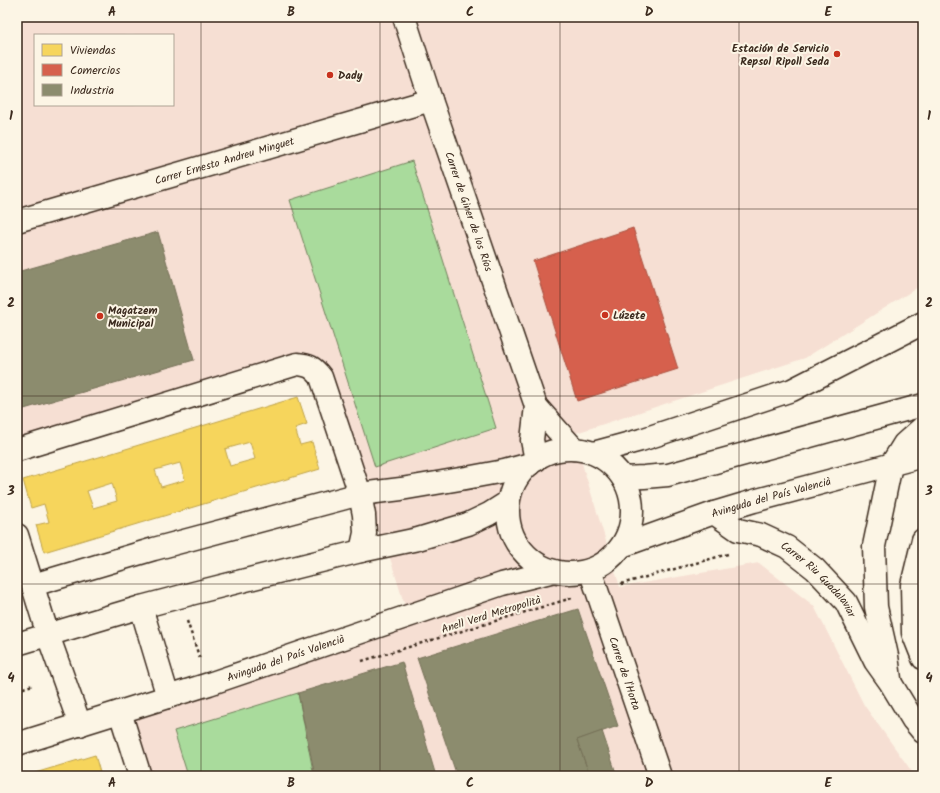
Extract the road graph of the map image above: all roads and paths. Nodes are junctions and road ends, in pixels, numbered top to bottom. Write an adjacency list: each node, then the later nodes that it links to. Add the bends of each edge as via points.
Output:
1 (404, 17): 2 (street, Carrer de Giner de los Ríos)
2 (431, 100): 3 (street, Carrer Ernesto Andreu Minguet); 6 (street, Carrer de Giner de los Ríos)
3 (17, 221)
4 (923, 323): 9 (street, via 792,390 641,440)
5 (923, 405): 13 (street, via 668,475)
6 (536, 406): 9 (street, Carrer de Giner de los Ríos); 11 (street, Carrer de Giner de los Ríos, via 532,440)
7 (923, 427): 12 (street, Carrer Riu Guadalaviar, via 904,444)
8 (17, 450): 14 (street, via 297,364 306,364 321,376)
9 (583, 451): 11 (street, via 554,451); 13 (street, via 610,463)
10 (923, 456): 12 (street, Avinguda del País Valencià)
11 (533, 462): 14 (street, via 504,471 401,490); 15 (street, via 516,481)
12 (891, 465): 16 (street, Avinguda del País Valencià); 32 (street, Carrer Riu Guadalaviar, via 874,546 876,607)
13 (623, 478): 19 (street, via 630,494 632,512)
14 (360, 494): 20 (street, via 364,515); 24 (street, via 154,549)
15 (508, 502): 20 (street, via 468,524 418,539); 22 (street, via 509,525 518,546 534,562)
16 (714, 513): 19 (street, Avinguda del País Valencià); 32 (street, Carrer Riu Guadalaviar, via 738,530 761,535 787,547 815,569 846,602 875,661)
17 (17, 535): 24 (street)
18 (923, 540): 29 (street, via 912,585 913,633)
19 (622, 546): 23 (street)
20 (361, 551): 25 (street)
21 (729, 554): 23 (path, Anell Verd Metropolità)
22 (554, 571): 23 (street); 35 (street, Avinguda del País Valencià, via 502,584)
23 (594, 580): 31 (path, Anell Verd Metropolità); 41 (street, Carrer de l'Horta)
24 (33, 585): 27 (street)
25 (142, 607): 27 (street); 35 (street)
26 (187, 619): 30 (path)
27 (48, 635): 28 (street); 37 (street)
28 (17, 644)
29 (923, 658)
30 (200, 659)
31 (360, 662)
32 (890, 682): 38 (street, Carrer Riu Guadalaviar)
33 (33, 685): 34 (path)
34 (17, 690)
35 (168, 697): 36 (street, Avinguda del País Valencià)
36 (120, 712): 37 (street, Avinguda del País Valencià); 40 (street)
37 (80, 725): 39 (street, Avinguda del País Valencià)
38 (923, 732)
39 (17, 744)
40 (140, 776)
41 (660, 776)

